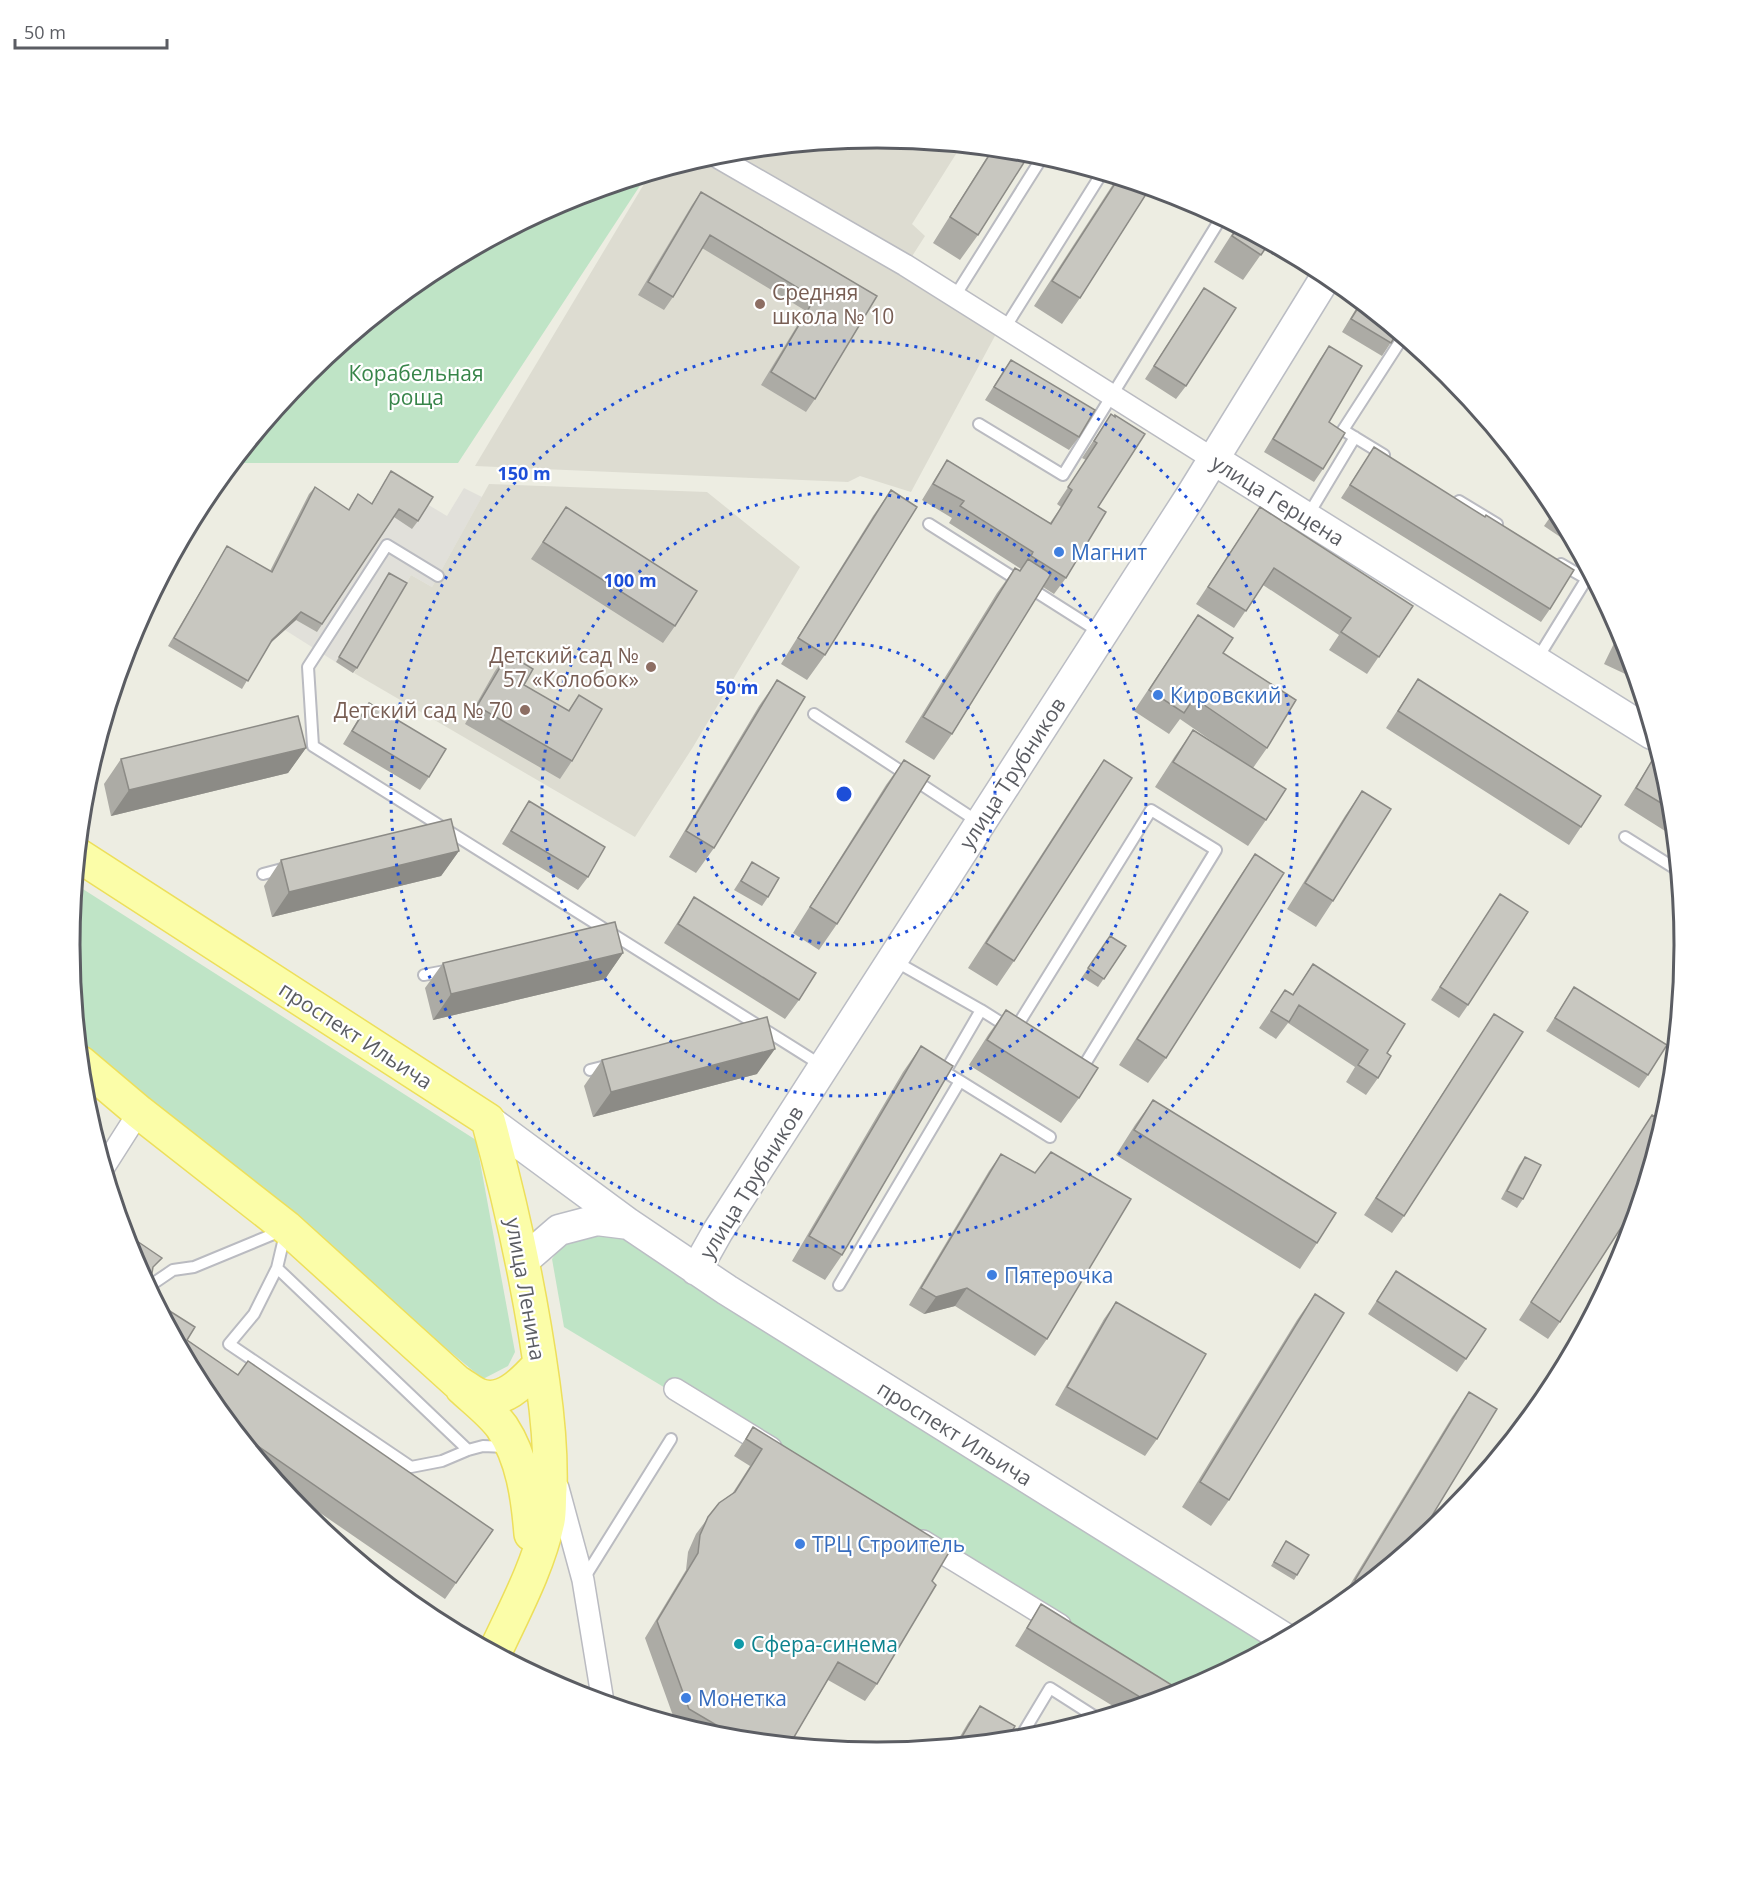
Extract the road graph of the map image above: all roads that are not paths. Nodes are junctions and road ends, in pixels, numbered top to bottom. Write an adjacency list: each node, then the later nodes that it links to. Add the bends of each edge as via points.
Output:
1 (726, 162): 6 (street, улица Герцена)
2 (1038, 164): 6 (lane)
3 (1098, 180): 7 (lane)
4 (1217, 225): 9 (lane)
5 (1322, 284): 12 (street, улица Трубников)
6 (955, 296): 7 (street, улица Герцена)
7 (1005, 328): 9 (street, улица Герцена)
8 (1399, 343): 11 (lane, via 1343,430)
9 (1112, 395): 10 (lane, via 1063,475); 12 (street, улица Герцена)
10 (979, 424)
11 (1355, 437): 13 (lane); 15 (lane)
12 (1213, 459): 15 (street, улица Герцена); 22 (street, улица Трубников)
13 (1395, 462)
14 (1445, 493): 17 (lane)
15 (1307, 518): 23 (street, улица Герцена)
16 (929, 524): 22 (lane)
17 (1506, 530)
18 (1556, 561): 19 (lane)
19 (1581, 574)
20 (438, 576): 27 (lane, via 387,545 308,667 313,746)
21 (1585, 581): 23 (lane)
22 (1102, 633): 26 (street, улица Трубников)
23 (1536, 661): 25 (street, улица Герцена)
24 (814, 714): 26 (lane)
25 (1643, 728)
26 (980, 823): 34 (street, улица Трубников)
27 (450, 831): 28 (lane); 40 (lane, via 760,1031)
28 (438, 834)
29 (1625, 837): 31 (lane)
30 (84, 859): 45 (main road, проспект Ильича)
31 (1669, 864)
32 (298, 866): 33 (lane)
33 (263, 874)
34 (892, 960): 37 (lane); 40 (street, улица Трубников)
35 (457, 968): 36 (lane)
36 (424, 975)
37 (981, 1010): 39 (lane, via 1019,1034 1150,810 1216,850 1081,1072); 43 (lane, via 945,1072)
38 (623, 1063): 41 (lane)
39 (1071, 1066)
40 (824, 1067): 52 (street, улица Трубников)
41 (590, 1070)
42 (90, 1071): 44 (main road)
43 (960, 1081): 46 (lane); 54 (lane)
44 (138, 1112): 47 (street); 49 (main road)
45 (488, 1120): 48 (street, проспект Ильича); 50 (main road, улица Ленина)
46 (1050, 1137)
47 (109, 1159)
48 (629, 1224): 50 (street, проспект Ильича, via 597,1220 559,1230); 52 (street, проспект Ильича)
49 (287, 1228): 51 (lane); 53 (lane, via 194,1267 173,1270); 56 (main road)
50 (522, 1262): 55 (main road, улица Ленина)
51 (277, 1268): 60 (lane); 60 (lane, via 254,1314 229,1344 411,1467 442,1461)
52 (696, 1270): 67 (street, проспект Ильича)
53 (155, 1282)
54 (839, 1285)
55 (540, 1364): 56 (main road, via 524,1381 496,1397 480,1396); 62 (main road, улица Ленина)
56 (457, 1383): 59 (main road, улица Ленина, via 501,1427)
57 (675, 1389): 61 (street)
58 (671, 1439): 65 (lane)
59 (512, 1448): 60 (lane, via 483,1446); 64 (main road, улица Ленина, via 528,1498)
60 (468, 1450)
61 (786, 1457)
62 (551, 1461): 64 (main road, улица Ленина, via 548,1519); 65 (street, улица Ленина)
63 (908, 1532): 66 (street)
64 (534, 1567): 68 (main road, улица Ленина)
65 (583, 1580): 69 (street, улица Ленина)
66 (1075, 1634)
67 (1277, 1634)
68 (498, 1646)
69 (601, 1693)
70 (1089, 1713): 71 (lane, via 1050,1689)
71 (1026, 1728)

